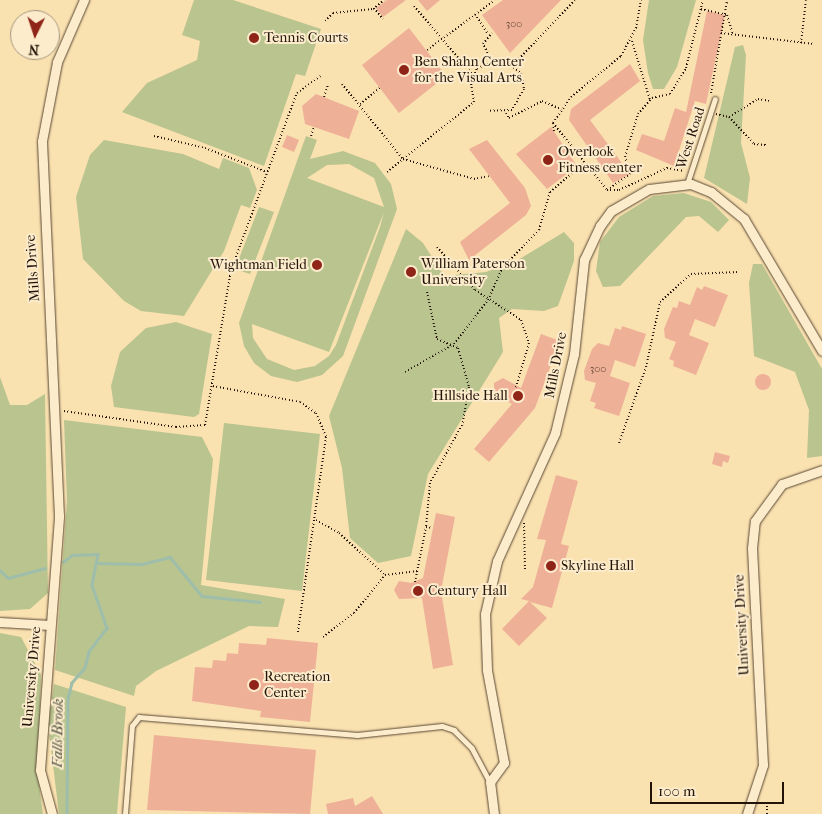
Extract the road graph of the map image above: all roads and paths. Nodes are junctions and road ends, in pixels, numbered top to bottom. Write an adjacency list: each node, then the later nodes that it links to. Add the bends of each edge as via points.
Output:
1 (84, 0): 65 (street, Mills Drive, via 58,62 42,141)
2 (384, 0): 10 (path)
3 (495, 0): 12 (path)
4 (575, 0): 26 (path)
5 (642, 0): 20 (path)
6 (703, 0): 11 (path)
7 (727, 0): 13 (path)
8 (806, 0): 22 (path)
9 (414, 6): 21 (path)
10 (374, 8): 14 (path); 15 (path, via 344,9 327,15)
11 (701, 9): 13 (path); 34 (path, via 686,68 670,94)
12 (474, 14): 18 (path); 21 (path)
13 (727, 15): 17 (path); 19 (path)
14 (383, 19)
15 (326, 21)
16 (492, 33): 18 (path)
17 (722, 33): 19 (path); 33 (path, via 711,91)
18 (488, 34): 25 (path, via 483,44)
19 (733, 35): 22 (path)
20 (631, 39): 34 (path); 37 (path, via 621,56 570,97)
21 (441, 40): 24 (path); 27 (path)
22 (801, 43): 23 (path)
23 (814, 44)
24 (427, 50)
25 (492, 60): 26 (path); 27 (path)
26 (514, 64): 39 (path, via 524,90 517,105)
27 (473, 74): 48 (path, via 474,102)
28 (320, 76): 50 (path, via 297,93)
29 (342, 84): 36 (path)
30 (328, 85): 32 (path)
31 (380, 88): 36 (path)
32 (324, 98)
33 (715, 99): 52 (lane, West Road)
34 (650, 100): 55 (path, via 638,114 625,156 630,174)
35 (770, 101): 41 (path, via 758,99)
36 (360, 104): 48 (path)
37 (562, 109): 39 (path, via 542,101 509,118); 42 (path)
38 (488, 111): 39 (path)
39 (506, 112)
40 (718, 114): 41 (path)
41 (729, 117): 47 (path, via 754,144)
42 (552, 123): 44 (path); 49 (path)
43 (314, 127): 46 (path)
44 (554, 131)
45 (154, 136): 50 (path, via 205,148)
46 (312, 136)
47 (766, 145)
48 (403, 159): 51 (path); 53 (path, via 474,179)
49 (584, 163): 55 (path); 59 (path, via 550,192 539,230 502,268)
50 (267, 172): 63 (path, via 231,270)
51 (387, 172)
52 (691, 172): 54 (lane, West Road); 55 (path, via 667,168 619,190)
53 (489, 176)
54 (687, 184): 61 (street, Mills Drive, via 711,192 744,218); 68 (street, Mills Drive, via 649,189 631,197 611,211 590,240 564,400 555,432)
55 (607, 190)
56 (437, 247): 59 (path)
57 (739, 272): 66 (path, via 691,274 660,302 646,367)
58 (427, 292): 60 (path, via 437,339)
59 (488, 300): 60 (path); 64 (path, via 521,320 526,330 529,343)
60 (454, 344): 62 (path); 70 (path, via 465,362 468,402 462,424 430,483)
61 (822, 351)
62 (405, 372)
63 (213, 386): 65 (path, via 204,425 194,428); 69 (path, via 300,402 316,412 326,437)
64 (516, 387)
65 (56, 410): 72 (street, Mills Drive)
66 (619, 443)
67 (822, 470): 86 (street, University Drive, via 782,484 755,521 752,548 763,765)
68 (523, 505): 73 (path); 81 (street, Mills Drive, via 498,561 485,614 487,670 504,763)
69 (316, 520): 75 (path, via 339,533); 79 (path, via 306,592 299,606)
70 (426, 527): 71 (path); 74 (path)
71 (433, 528)
72 (57, 541): 78 (street, University Drive)
73 (525, 569)
74 (418, 571): 75 (path); 76 (path)
75 (385, 575): 80 (path, via 354,613)
76 (415, 582)
77 (0, 622): 78 (street)
78 (50, 625): 83 (street, University Drive, via 40,763)
79 (298, 632)
80 (323, 637)
81 (490, 782): 84 (lane, via 472,748 454,730 442,726 357,735 139,717 132,726); 85 (street)
82 (767, 804): 87 (path)
83 (52, 814)
84 (125, 814)
85 (494, 814)
86 (747, 814)
87 (767, 814)

